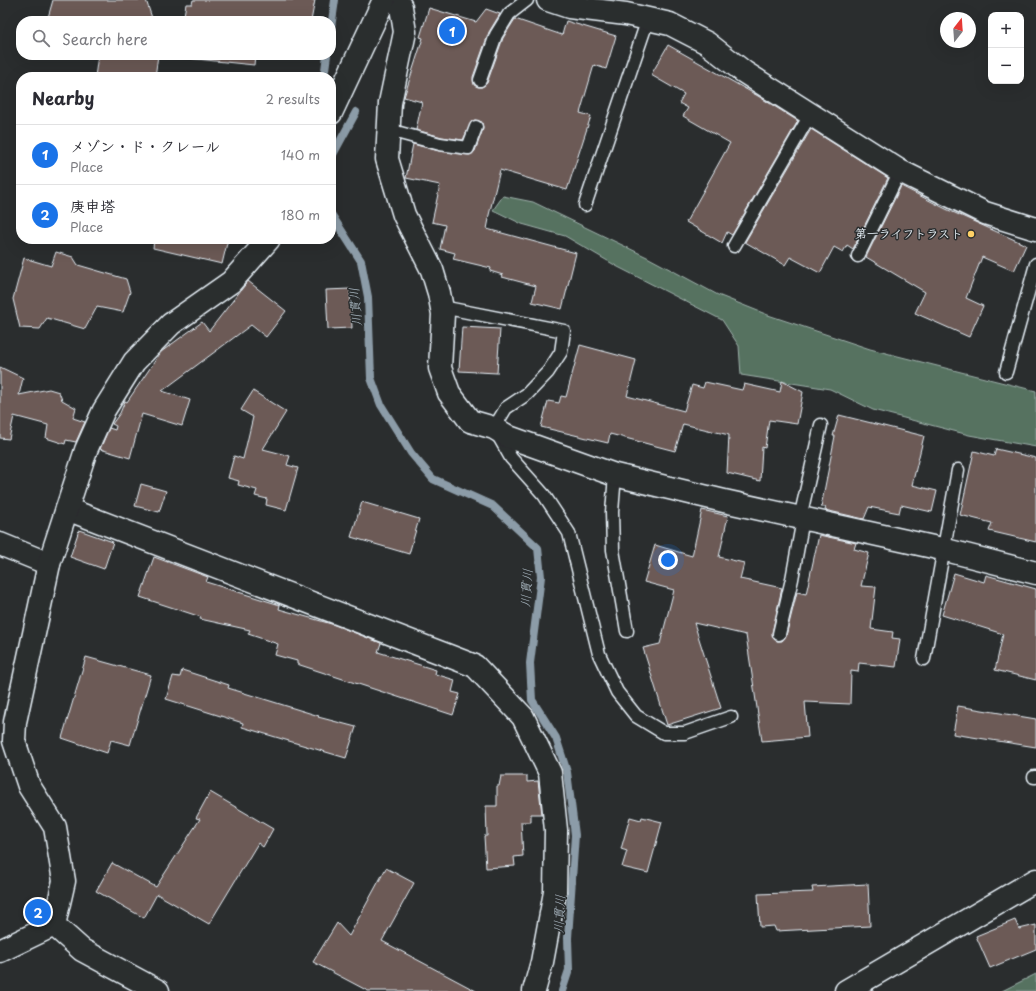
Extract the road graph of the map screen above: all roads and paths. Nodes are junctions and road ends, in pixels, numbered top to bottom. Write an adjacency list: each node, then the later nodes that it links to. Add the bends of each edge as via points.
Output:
1 (384, 0): 7 (street)
2 (397, 0): 10 (street, via 402,7 405,32 390,103)
3 (527, 0): 6 (lane, via 509,14 496,35)
4 (548, 0): 5 (street, via 569,7)
5 (648, 19): 8 (street, via 670,24 707,43 744,72); 12 (lane)
6 (480, 80)
7 (336, 101)
8 (810, 115): 11 (street); 15 (lane)
9 (476, 127): 10 (lane, via 468,148 440,144)
10 (389, 130): 18 (street, via 387,159 404,216 432,270)
11 (900, 171): 13 (street, via 985,213); 16 (lane)
12 (585, 205)
13 (1036, 229)
14 (265, 244): 24 (street, via 231,282 171,324 134,362 101,416 86,450)
15 (734, 246)
16 (858, 256)
17 (1036, 264): 19 (lane)
18 (442, 306): 21 (street, via 440,368 449,393 470,421); 21 (lane, via 564,331 561,352 548,372 527,394 506,408)
19 (1006, 372)
20 (821, 425): 25 (lane)
21 (494, 428): 23 (street, via 509,437); 33 (lane, via 511,458 544,495 569,533 599,654 617,692 631,710 636,716 664,733 684,733)
22 (958, 470): 27 (lane)
23 (615, 475): 25 (street); 30 (lane, via 612,512 613,550)
24 (67, 510): 28 (street); 39 (street, via 475,666 522,717 550,773 556,830 555,892)
25 (802, 519): 27 (street); 31 (lane)
26 (0, 544): 28 (street)
27 (942, 549): 29 (street); 32 (lane)
28 (48, 564): 34 (street, via 15,722)
29 (1036, 573)
30 (627, 631)
31 (779, 634)
32 (924, 659)
33 (731, 717)
34 (7, 740): 36 (street, via 29,786 55,826 64,881)
35 (1036, 880): 40 (street)
36 (54, 925): 37 (street); 38 (street, via 82,950)
37 (0, 952)
38 (158, 991)
39 (534, 991)
40 (846, 991)

